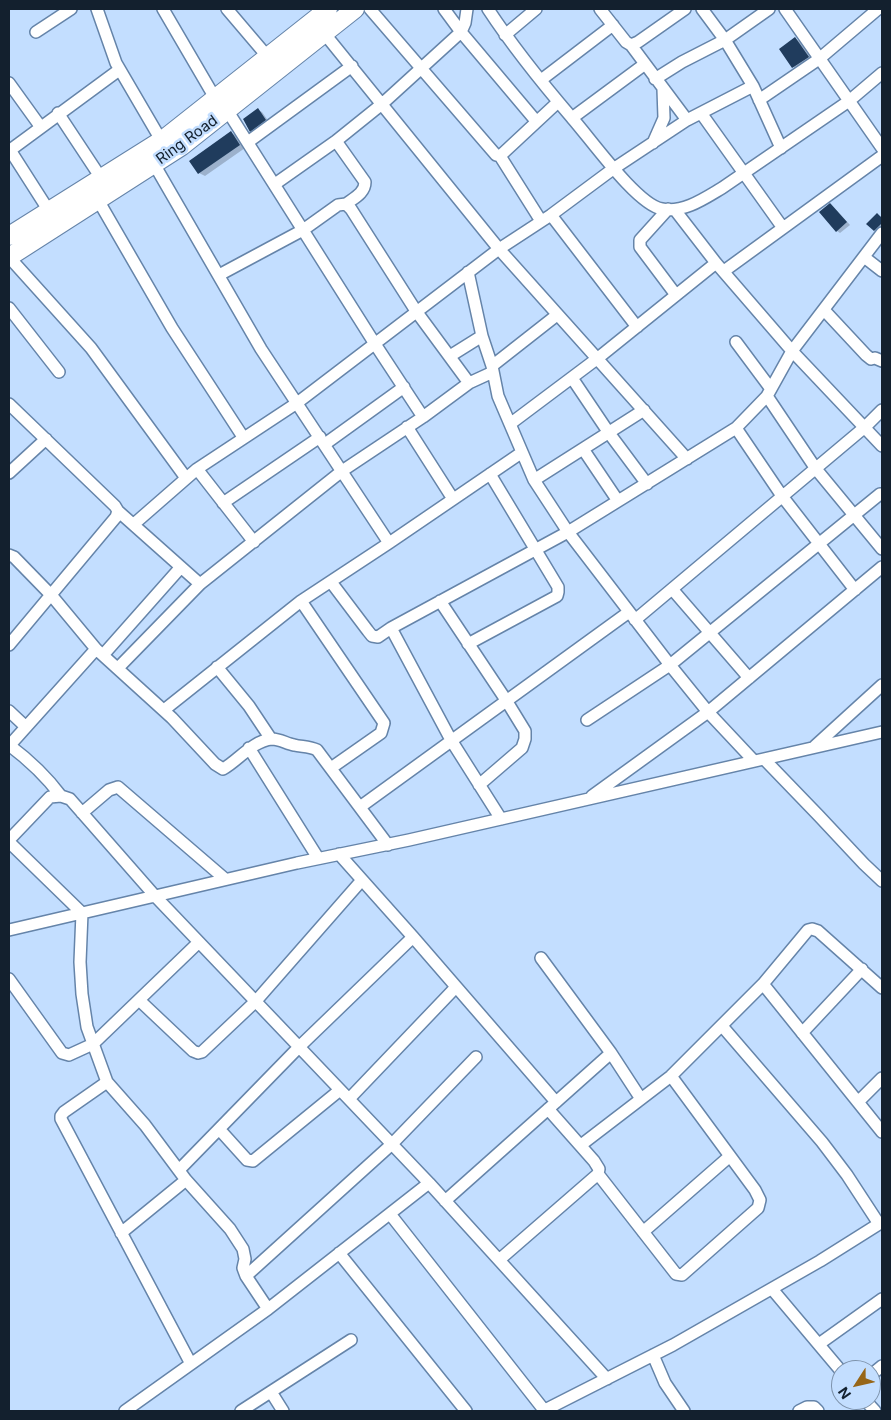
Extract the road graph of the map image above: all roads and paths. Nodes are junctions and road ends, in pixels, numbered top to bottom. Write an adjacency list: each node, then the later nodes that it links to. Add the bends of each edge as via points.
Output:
1 (71, 9): 19 (street)
2 (97, 9): 30 (street)
3 (163, 9): 40 (street)
4 (227, 9): 25 (street)
5 (328, 9): 25 (main road, Ring Road)
6 (355, 9): 21 (main road, Ring Road)
7 (370, 9): 29 (street)
8 (444, 9): 20 (street)
9 (467, 9): 20 (street)
10 (488, 9): 22 (street)
11 (536, 9): 22 (street)
12 (600, 9): 18 (street)
13 (685, 9): 24 (street)
14 (702, 9): 23 (street)
15 (769, 9): 23 (street)
16 (785, 9): 26 (street)
17 (878, 9): 26 (street)
18 (613, 25): 24 (street); 33 (street)
19 (36, 32)
20 (461, 32): 29 (street); 46 (street)
21 (324, 34): 28 (street); 40 (main road, Ring Road)
22 (505, 35): 33 (street)
23 (725, 40): 32 (street); 35 (street)
24 (631, 45): 27 (street)
25 (268, 56): 40 (main road, Ring Road)
26 (819, 59): 37 (street); 39 (street)
27 (645, 64): 32 (street); 44 (street)
28 (352, 66): 41 (street); 50 (street)
29 (421, 68): 41 (street); 55 (street, via 493,153)
30 (119, 70): 42 (street); 48 (street)
31 (882, 73): 39 (street)
32 (656, 79): 36 (street)
33 (541, 80): 38 (street)
34 (9, 83): 47 (street)
35 (753, 86): 37 (street); 43 (street)
36 (663, 89): 45 (street); 51 (street, via 664,118)
37 (759, 100): 52 (street)
38 (558, 102): 44 (street); 46 (street)
39 (849, 102): 52 (street); 53 (street)
40 (221, 104): 48 (main road, Ring Road); 50 (street); 57 (main road, Ring Road, via 182,146)
41 (382, 104): 49 (street); 71 (street)
42 (58, 113): 47 (street); 60 (street)
43 (701, 113): 45 (street); 59 (street)
44 (572, 118): 58 (street)
45 (687, 120): 51 (street)
46 (536, 121): 55 (street)
47 (40, 126): 54 (street)
48 (161, 140): 60 (main road, Ring Road)
49 (336, 141): 61 (street); 63 (street, via 365,182 362,192)
50 (248, 142): 61 (street)
51 (653, 143): 58 (street)
52 (781, 148): 59 (street)
53 (882, 148)
54 (9, 150): 65 (street)
55 (500, 156): 66 (street)
56 (882, 156): 67 (street)
57 (154, 164): 62 (main road, Ring Road); 77 (street)
58 (613, 169): 64 (street, via 641,197 661,209); 66 (street)
59 (743, 174): 64 (street, via 702,200); 67 (street)
60 (101, 178): 65 (main road, Ring Road)
61 (275, 184): 68 (street)
62 (98, 200): 72 (main road, Ring Road); 107 (street, via 172,328)
63 (346, 204): 68 (street, via 338,205); 81 (street)
64 (671, 209): 74 (street); 78 (street, via 640,240 640,248)
65 (49, 211): 70 (main road, Ring Road)
66 (546, 218): 71 (street); 83 (street)
67 (783, 228): 74 (street)
68 (303, 230): 77 (street); 86 (street)
69 (882, 232): 73 (street)
70 (9, 236)
71 (499, 249): 76 (street); 82 (street)
72 (9, 257): 119 (street, via 91,348)
73 (864, 257): 75 (street); 80 (street)
74 (720, 267): 78 (street); 87 (street)
75 (882, 271)
76 (468, 272): 81 (street); 84 (street)
77 (219, 275): 97 (street)
78 (676, 295): 83 (street)
79 (9, 308): 92 (street)
80 (824, 310): 87 (street); 90 (street, via 871,359)
81 (416, 311): 86 (street); 88 (street)
82 (557, 315): 89 (street); 91 (street)
83 (637, 327): 89 (street)
84 (482, 336): 88 (street); 91 (street)
85 (736, 342): 96 (street)
86 (374, 344): 95 (street); 97 (street)
87 (792, 351): 96 (street); 104 (street)
88 (450, 356): 94 (street)
89 (598, 358): 93 (street); 99 (street)
90 (882, 361)
91 (493, 369): 94 (street); 102 (street, via 498,396)
92 (59, 372)
93 (572, 378): 102 (street); 106 (street)
94 (469, 384): 101 (street)
95 (404, 388): 101 (street); 109 (street)
96 (769, 393): 105 (street); 115 (street)
97 (297, 403): 107 (street); 109 (street)
98 (9, 404): 108 (street)
99 (644, 410): 106 (street); 113 (street)
100 (882, 410): 104 (street)
101 (423, 417): 103 (street)
102 (510, 424): 112 (street)
103 (407, 427): 116 (street); 124 (street)
104 (865, 427): 110 (street); 115 (street)
105 (736, 428): 113 (street); 123 (street)
106 (609, 432): 111 (street); 121 (street)
107 (243, 437): 114 (street)
108 (46, 439): 117 (street); 127 (street)
109 (322, 441): 116 (street); 126 (street)
110 (882, 446)
111 (583, 449): 120 (street); 125 (street)
112 (521, 453): 118 (street); 120 (street)
113 (687, 459): 121 (street)
114 (197, 469): 119 (street); 126 (street)
115 (816, 469): 123 (street); 128 (street)
116 (342, 471): 131 (street); 132 (street)
117 (9, 473)
118 (490, 474): 124 (street); 134 (street)
119 (186, 478): 129 (street)
120 (534, 480): 130 (street)
121 (647, 484): 125 (street)
122 (880, 494): 128 (street)
123 (782, 496): 133 (street); 141 (street)
124 (454, 499): 132 (street)
125 (618, 502): 130 (street)
126 (223, 503): 131 (street)
127 (118, 511): 129 (street); 143 (street)
128 (854, 515): 133 (street); 135 (street)
129 (134, 524): 137 (street)
130 (568, 532): 134 (street); 146 (street)
131 (254, 542): 140 (street)
132 (389, 543): 139 (street)
133 (819, 544): 142 (street); 148 (street)
134 (535, 550): 145 (street); 149 (street, via 558,587 557,596)
135 (882, 550)
136 (9, 555): 143 (street)
137 (181, 566): 140 (street); 151 (street)
138 (882, 567): 142 (street)
139 (331, 582): 144 (street); 147 (street, via 372,636)
140 (200, 584): 154 (street)
141 (672, 589): 146 (street); 148 (street)
142 (855, 590): 155 (street)
143 (52, 596): 150 (street); 151 (street)
144 (300, 601): 153 (street); 170 (street, via 384,723 381,733)
145 (440, 601): 147 (street); 149 (street)
146 (632, 616): 152 (street); 157 (street)
147 (391, 628): 165 (street)
148 (710, 632): 152 (street); 155 (street)
149 (468, 644): 157 (street)
150 (9, 645)
151 (99, 652): 154 (street); 162 (street)
152 (670, 665): 160 (street); 161 (street)
153 (217, 667): 158 (street); 164 (street)
154 (118, 668): 158 (street)
155 (749, 678): 160 (street)
156 (882, 685): 168 (street)
157 (506, 700): 165 (street); 171 (street, via 525,731 525,739 522,748)
158 (164, 710): 167 (street, via 222,769 234,763)
159 (9, 711): 162 (street)
160 (708, 712): 169 (street); 173 (street)
161 (587, 720)
162 (26, 727): 166 (street)
163 (882, 732): 168 (street)
164 (271, 739): 167 (street); 170 (street, via 317,750)
165 (451, 740): 171 (street); 174 (street)
166 (9, 746): 172 (street, via 47,778)
167 (249, 748): 180 (street)
168 (814, 748): 169 (street)
169 (759, 760): 173 (street); 181 (street)
170 (331, 768): 174 (street)
171 (479, 785): 176 (street)
172 (61, 796): 175 (street, via 70,799); 177 (street, via 50,797)
173 (587, 800): 176 (street)
174 (360, 807): 178 (street)
175 (82, 813): 182 (street, via 109,790 118,787); 184 (street)
176 (501, 820): 178 (street)
177 (9, 841): 185 (street)
178 (388, 845): 179 (street)
179 (339, 854): 180 (street); 183 (street)
180 (318, 858): 182 (street)
181 (880, 874)
182 (225, 880): 184 (street)
183 (362, 880): 187 (street); 196 (street)
184 (155, 896): 185 (street); 188 (street)
185 (82, 913): 186 (street); 199 (street, via 82,994)
186 (9, 930)
187 (413, 937): 193 (street); 200 (street)
188 (199, 942): 195 (street); 196 (street)
189 (541, 958): 201 (street)
190 (862, 969): 192 (street, via 812,929); 194 (street); 198 (street)
191 (9, 979): 199 (street, via 65,1055)
192 (762, 984): 197 (street); 198 (street)
193 (456, 987): 207 (street); 210 (street)
194 (882, 988)
195 (139, 1000): 196 (street, via 192,1051 198,1053 208,1048); 199 (street)
196 (256, 1002): 200 (street)
197 (722, 1026): 203 (street); 222 (street, via 822,1142)
198 (802, 1033): 209 (street)
199 (93, 1044): 205 (street)
200 (299, 1047): 206 (street); 211 (street)
201 (611, 1053): 208 (street); 210 (street)
202 (476, 1057): 213 (street)
203 (671, 1076): 208 (street); 215 (street)
204 (882, 1078): 209 (street)
205 (107, 1082): 216 (street, via 146,1125); 224 (street, via 64,1112 61,1120)
206 (340, 1090): 207 (street); 211 (street, via 253,1161 248,1160)
207 (349, 1099): 213 (street)
208 (641, 1099): 214 (street)
209 (858, 1102): 212 (street)
210 (552, 1105): 214 (street); 220 (street)
211 (219, 1130): 216 (street)
212 (882, 1132)
213 (392, 1144): 219 (street); 227 (street)
214 (581, 1145): 217 (street, via 599,1169)
215 (730, 1156): 223 (street); 223 (street, via 756,1190 760,1200 758,1208 682,1276 676,1274)
216 (179, 1170): 218 (street)
217 (598, 1174): 223 (street); 226 (street)
218 (186, 1180): 224 (street); 227 (street, via 230,1229 243,1249)
219 (429, 1183): 220 (street); 221 (street)
220 (445, 1201): 226 (street)
221 (390, 1214): 225 (street); 242 (street)
222 (880, 1223): 228 (street)
223 (643, 1232)
224 (121, 1233): 235 (street)
225 (339, 1253): 230 (street); 241 (street)
226 (499, 1260): 236 (street)
227 (246, 1276): 230 (street)
228 (772, 1289): 232 (street); 233 (street)
229 (882, 1299): 232 (street)
230 (268, 1309): 235 (street)
231 (351, 1340): 237 (street)
232 (819, 1344): 234 (street)
233 (653, 1356): 236 (street); 243 (street, via 665,1383)
234 (833, 1360)
235 (190, 1364): 238 (street)
236 (607, 1379): 242 (street)
237 (271, 1392): 239 (street); 240 (street)
238 (125, 1411)
239 (241, 1411)
240 (283, 1411)
241 (466, 1411)
242 (544, 1411)
243 (684, 1411)
244 (799, 1411): 245 (street, via 814,1407)
245 (818, 1411)

